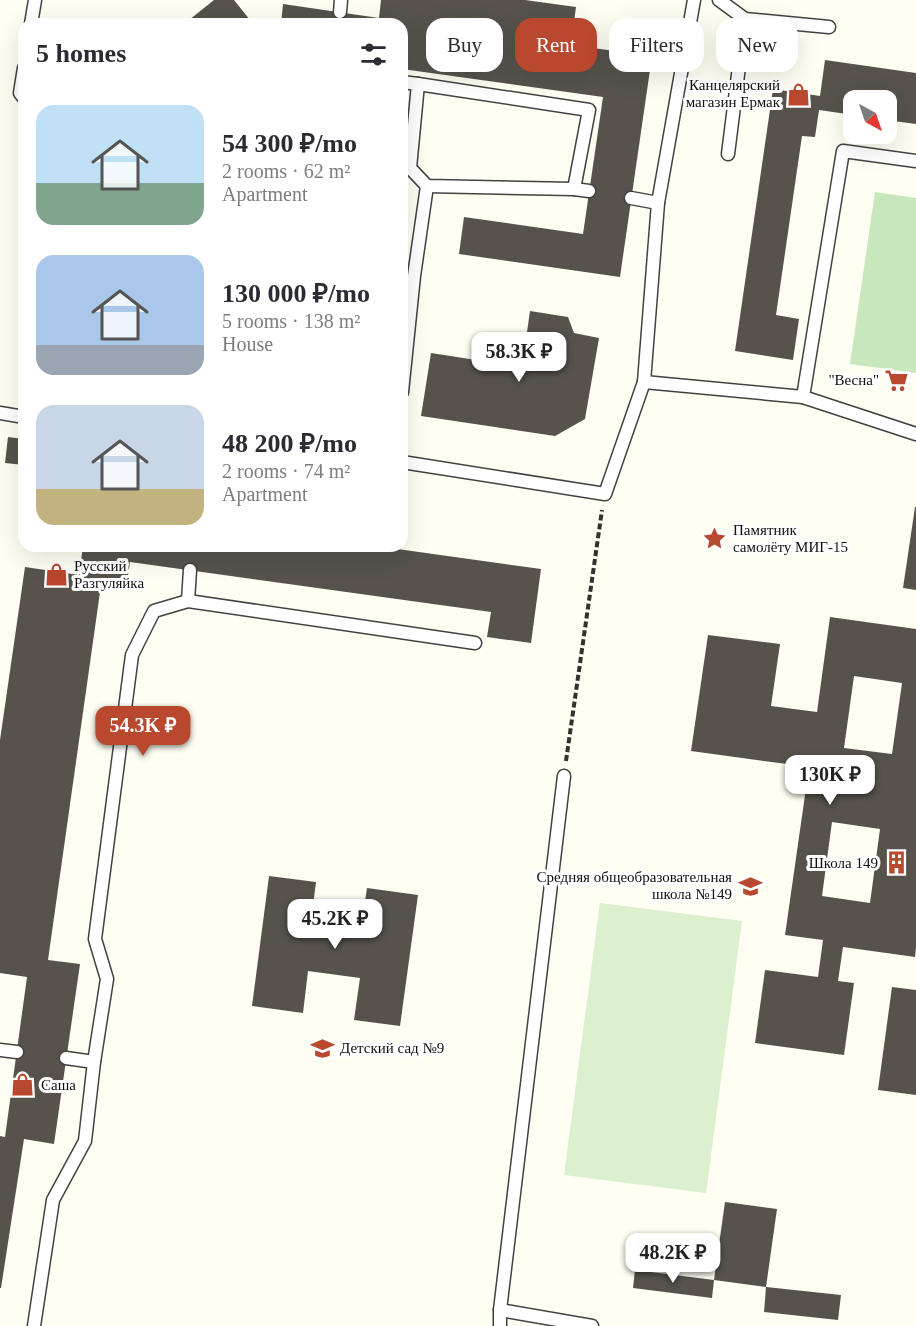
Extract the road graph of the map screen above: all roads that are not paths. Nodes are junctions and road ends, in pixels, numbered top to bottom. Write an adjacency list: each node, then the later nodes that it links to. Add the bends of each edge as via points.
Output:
1 (35, 0): 4 (lane)
2 (694, 0): 17 (lane)
3 (719, 0): 5 (lane)
4 (32, 18)
5 (744, 18)
6 (798, 24): 7 (lane)
7 (829, 27)
8 (738, 72): 11 (lane)
9 (408, 83): 10 (lane)
10 (418, 84): 13 (lane, via 410,168); 14 (lane, via 589,110)
11 (728, 154)
12 (916, 161): 20 (lane, via 843,151)
13 (427, 186): 14 (lane); 18 (lane)
14 (573, 189): 15 (lane)
15 (589, 192)
16 (631, 198): 17 (lane)
17 (658, 203): 19 (lane)
18 (408, 275)
19 (644, 382): 20 (lane); 24 (lane, via 605,494)
20 (803, 397): 23 (lane)
21 (0, 413): 22 (lane)
22 (18, 416)
23 (916, 434)
24 (408, 463)
25 (190, 570): 26 (lane)
26 (188, 601): 27 (lane); 32 (lane, via 154,611 132,655 95,939 107,979)
27 (475, 643)
28 (564, 776): 33 (lane)
29 (0, 1050): 30 (lane)
30 (17, 1052)
31 (66, 1058): 32 (lane)
32 (94, 1062): 34 (lane, via 85,1141 53,1200)
33 (500, 1310): 35 (lane); 36 (lane)
34 (34, 1326)
35 (500, 1326)
36 (592, 1326)

